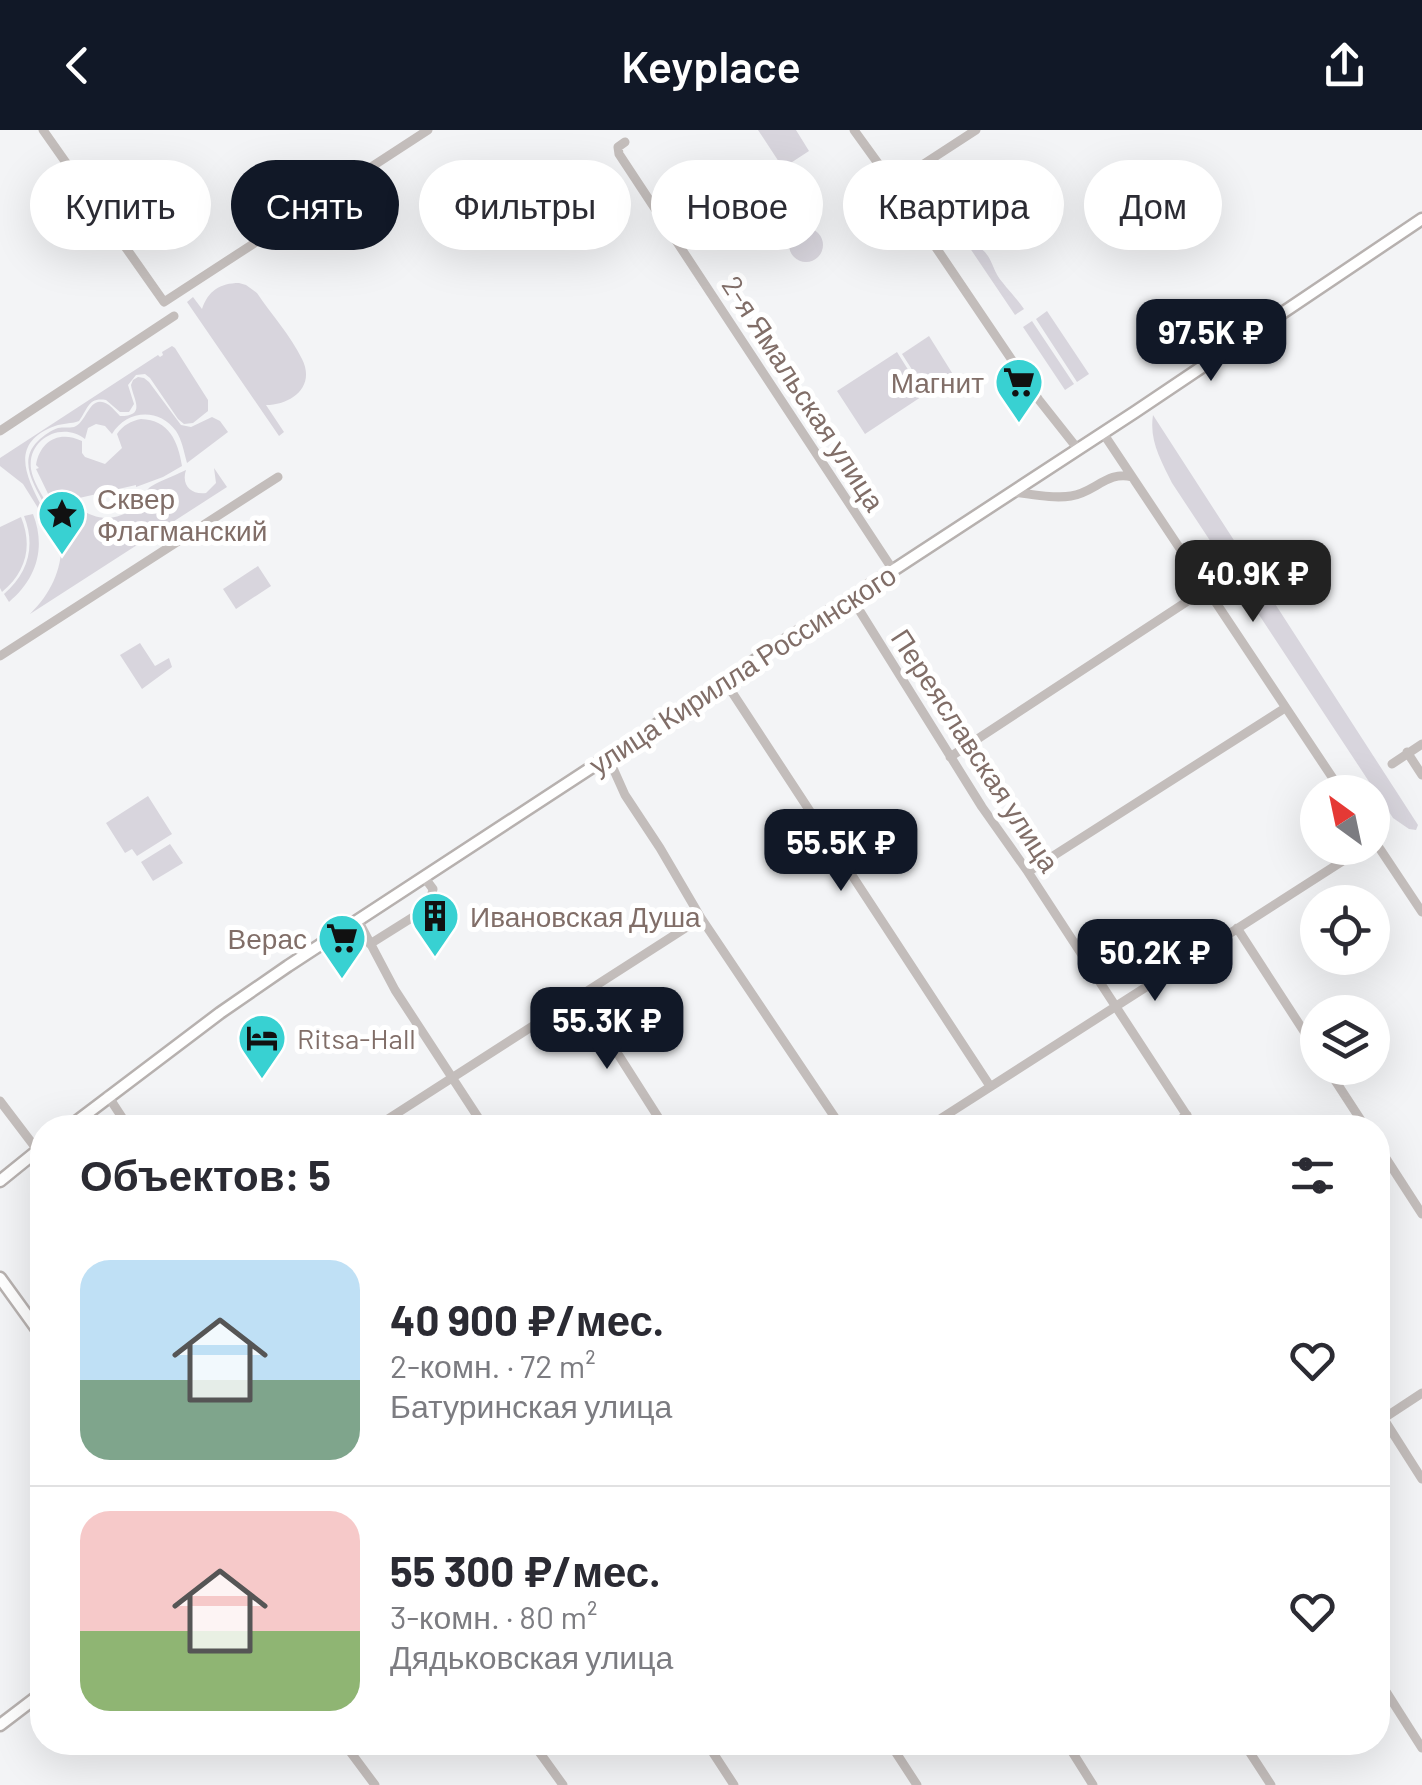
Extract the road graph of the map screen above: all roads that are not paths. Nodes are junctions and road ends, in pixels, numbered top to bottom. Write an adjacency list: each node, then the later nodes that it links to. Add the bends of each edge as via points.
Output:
1 (43, 130): 2 (street, via 164,302)
2 (428, 130)
3 (854, 130): 6 (street)
4 (976, 130): 7 (street)
5 (625, 142): 17 (street, 2-я Ямальская улица, via 620,154)
6 (876, 160)
7 (930, 160)
8 (1422, 219): 12 (main road, улица Кирилла Россинского)
9 (937, 250): 13 (street)
10 (174, 316): 11 (street)
11 (0, 431)
12 (1103, 433): 13 (main road, улица Кирилла Россинского); 15 (street)
13 (1077, 448): 16 (main road, улица Кирилла Россинского)
14 (278, 477): 20 (street)
15 (1133, 478): 16 (street, via 1112,476 1072,496); 18 (street)
16 (1010, 492): 17 (main road, улица Кирилла Россинского)
17 (893, 570): 19 (main road, улица Кирилла Россинского)
18 (1206, 589): 22 (street); 26 (street)
19 (851, 597): 21 (main road, улица Кирилла Россинского); 26 (street, Переяславская улица)
20 (0, 656)
21 (724, 680): 25 (main road, улица Кирилла Россинского); 44 (street)
22 (1286, 708): 28 (street); 32 (street)
23 (1422, 744): 24 (street)
24 (1407, 752): 27 (street); 29 (street)
25 (608, 757): 33 (main road, улица Кирилла Россинского); 35 (street)
26 (950, 757): 32 (street, Переяславская улица)
27 (1392, 764)
28 (1331, 775)
29 (1422, 775)
30 (1336, 865): 37 (street)
31 (1390, 865): 34 (street)
32 (1028, 872): 40 (street, Переяславская улица)
33 (424, 877): 36 (main road, улица Кирилла Россинского); 38 (street, via 432,889 429,906)
34 (1422, 912)
35 (701, 918): 39 (street); 53 (street)
36 (358, 920): 38 (street); 45 (main road, улица Кирилла Россинского)
37 (1237, 928): 40 (street); 41 (street)
38 (370, 944): 42 (street)
39 (581, 996): 42 (street); 52 (street)
40 (1116, 1006): 44 (street); 47 (street, Переяславская улица)
41 (1300, 1025)
42 (452, 1077): 50 (street); 51 (street)
43 (1338, 1085): 55 (street)
44 (990, 1086): 54 (street)
45 (108, 1096): 48 (main road, улица Кирилла Россинского); 49 (street)
46 (0, 1101): 56 (street)
47 (1187, 1114)
48 (84, 1115)
49 (120, 1115)
50 (394, 1115)
51 (477, 1115)
52 (657, 1115)
53 (833, 1115)
54 (946, 1115)
55 (1358, 1115)
56 (30, 1137)
57 (30, 1157): 59 (main road)
58 (1390, 1165): 60 (street)
59 (0, 1182)
60 (1422, 1214)
61 (0, 1278): 62 (main road)
62 (30, 1319)
63 (1422, 1393): 64 (street)
64 (1390, 1411)
65 (1390, 1433): 66 (street)
66 (1422, 1478)
67 (1390, 1698): 70 (street)
68 (30, 1703): 69 (main road)
69 (0, 1725)
70 (1422, 1748)
71 (353, 1755): 77 (street)
72 (541, 1755): 78 (street)
73 (714, 1755): 79 (street)
74 (897, 1755): 80 (street)
75 (1074, 1755): 81 (street)
76 (1251, 1755): 82 (street)
77 (375, 1785)
78 (563, 1785)
79 (734, 1785)
80 (917, 1785)
81 (1093, 1785)
82 (1271, 1785)

